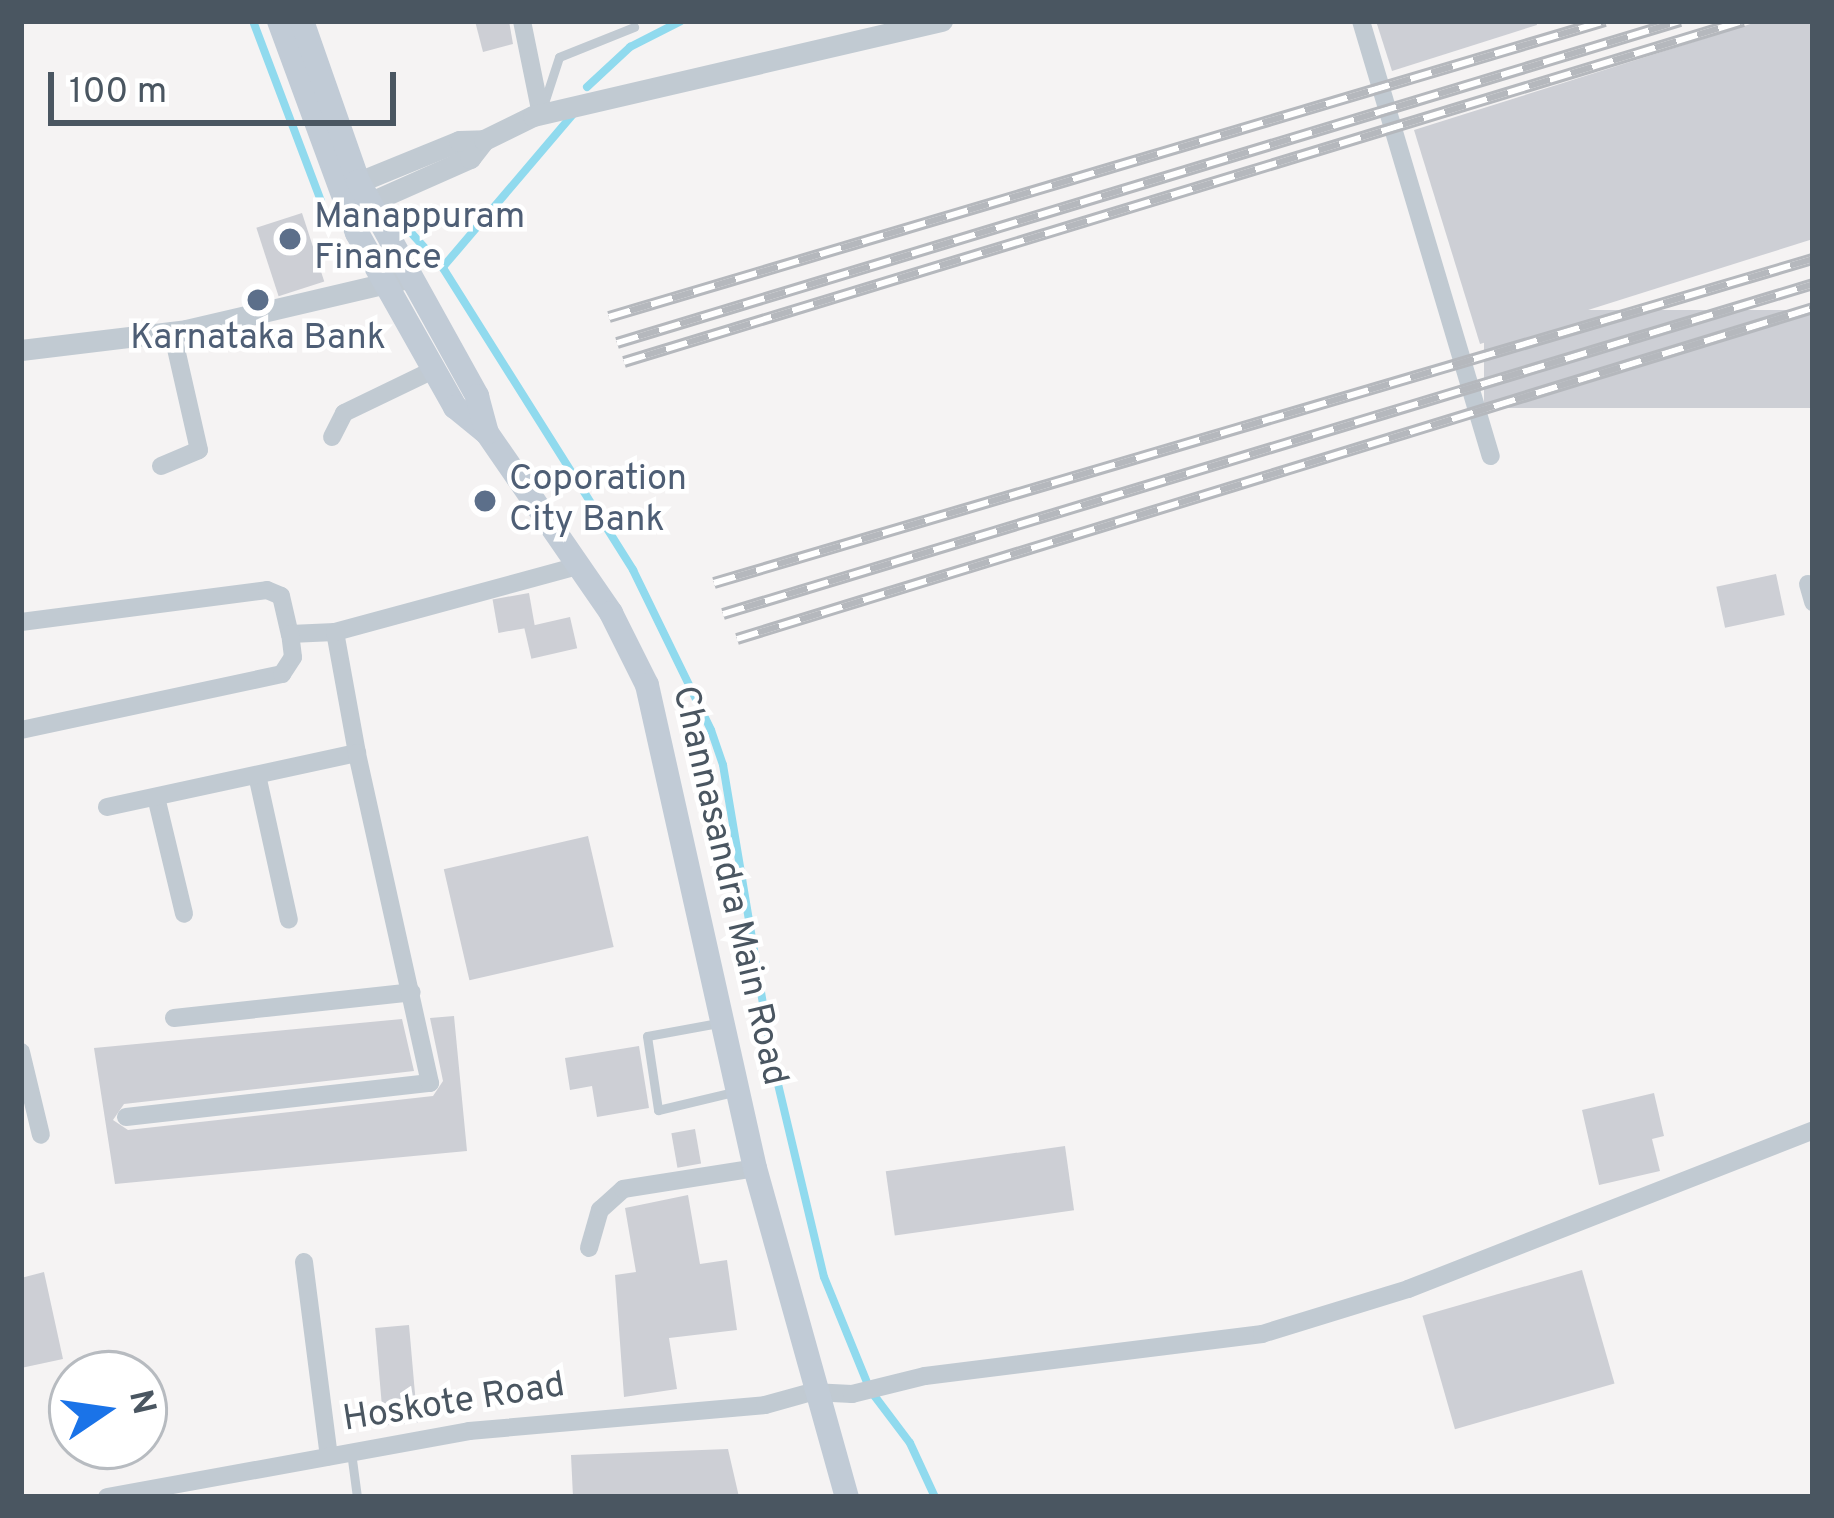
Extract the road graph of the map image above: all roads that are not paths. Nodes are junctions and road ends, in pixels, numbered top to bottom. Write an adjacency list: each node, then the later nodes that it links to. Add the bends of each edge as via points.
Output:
1 (279, 21): 8 (main road, Channasandra Main Road)
2 (302, 21): 8 (main road, Channasandra Main Road)
3 (522, 21): 7 (street)
4 (942, 21): 7 (street)
5 (1360, 21): 15 (street)
6 (634, 27): 7 (lane, via 560,56)
7 (542, 114): 8 (street, via 484,140 459,141)
8 (353, 197): 9 (main road, Channasandra Main Road)
9 (398, 281): 10 (street); 12 (main road, Channasandra Main Road); 13 (main road, via 477,396)
10 (172, 331): 11 (street); 16 (street, via 199,450)
11 (21, 350)
12 (435, 369): 13 (main road, Channasandra Main Road, via 454,406); 14 (street, via 344,413)
13 (488, 433): 17 (main road, Channasandra Main Road)
14 (332, 437)
15 (1490, 456)
16 (161, 466)
17 (578, 566): 19 (street); 30 (main road, Channasandra Main Road, via 647,685)
18 (21, 622): 20 (street, via 267,590 281,596)
19 (334, 632): 20 (street); 22 (street)
20 (290, 634): 21 (street, via 292,657 282,674)
21 (21, 730)
22 (357, 753): 23 (street); 28 (street)
23 (257, 775): 24 (street); 27 (street)
24 (156, 797): 25 (street); 26 (street)
25 (106, 807)
26 (184, 914)
27 (289, 920)
28 (412, 992): 29 (street); 33 (street, via 430,1083)
29 (174, 1018)
30 (723, 1022): 32 (main road, Channasandra Main Road); 32 (lane, via 647,1036 658,1110)
31 (21, 1052): 35 (street)
32 (739, 1091): 36 (main road, Channasandra Main Road)
33 (126, 1118)
34 (1813, 1130): 39 (street, Hoskote Road, via 1318,1320 852,1394)
35 (40, 1135)
36 (755, 1168): 37 (street, via 623,1189 600,1210); 39 (main road, Channasandra Main Road)
37 (589, 1248)
38 (304, 1262): 41 (street)
39 (812, 1392): 40 (street, Hoskote Road, via 765,1405 469,1430); 44 (main road, Channasandra Main Road)
40 (351, 1452): 41 (street, Hoskote Road); 43 (lane)
41 (329, 1456): 42 (street, Hoskote Road)
42 (107, 1497)
43 (357, 1497)
44 (848, 1497)

